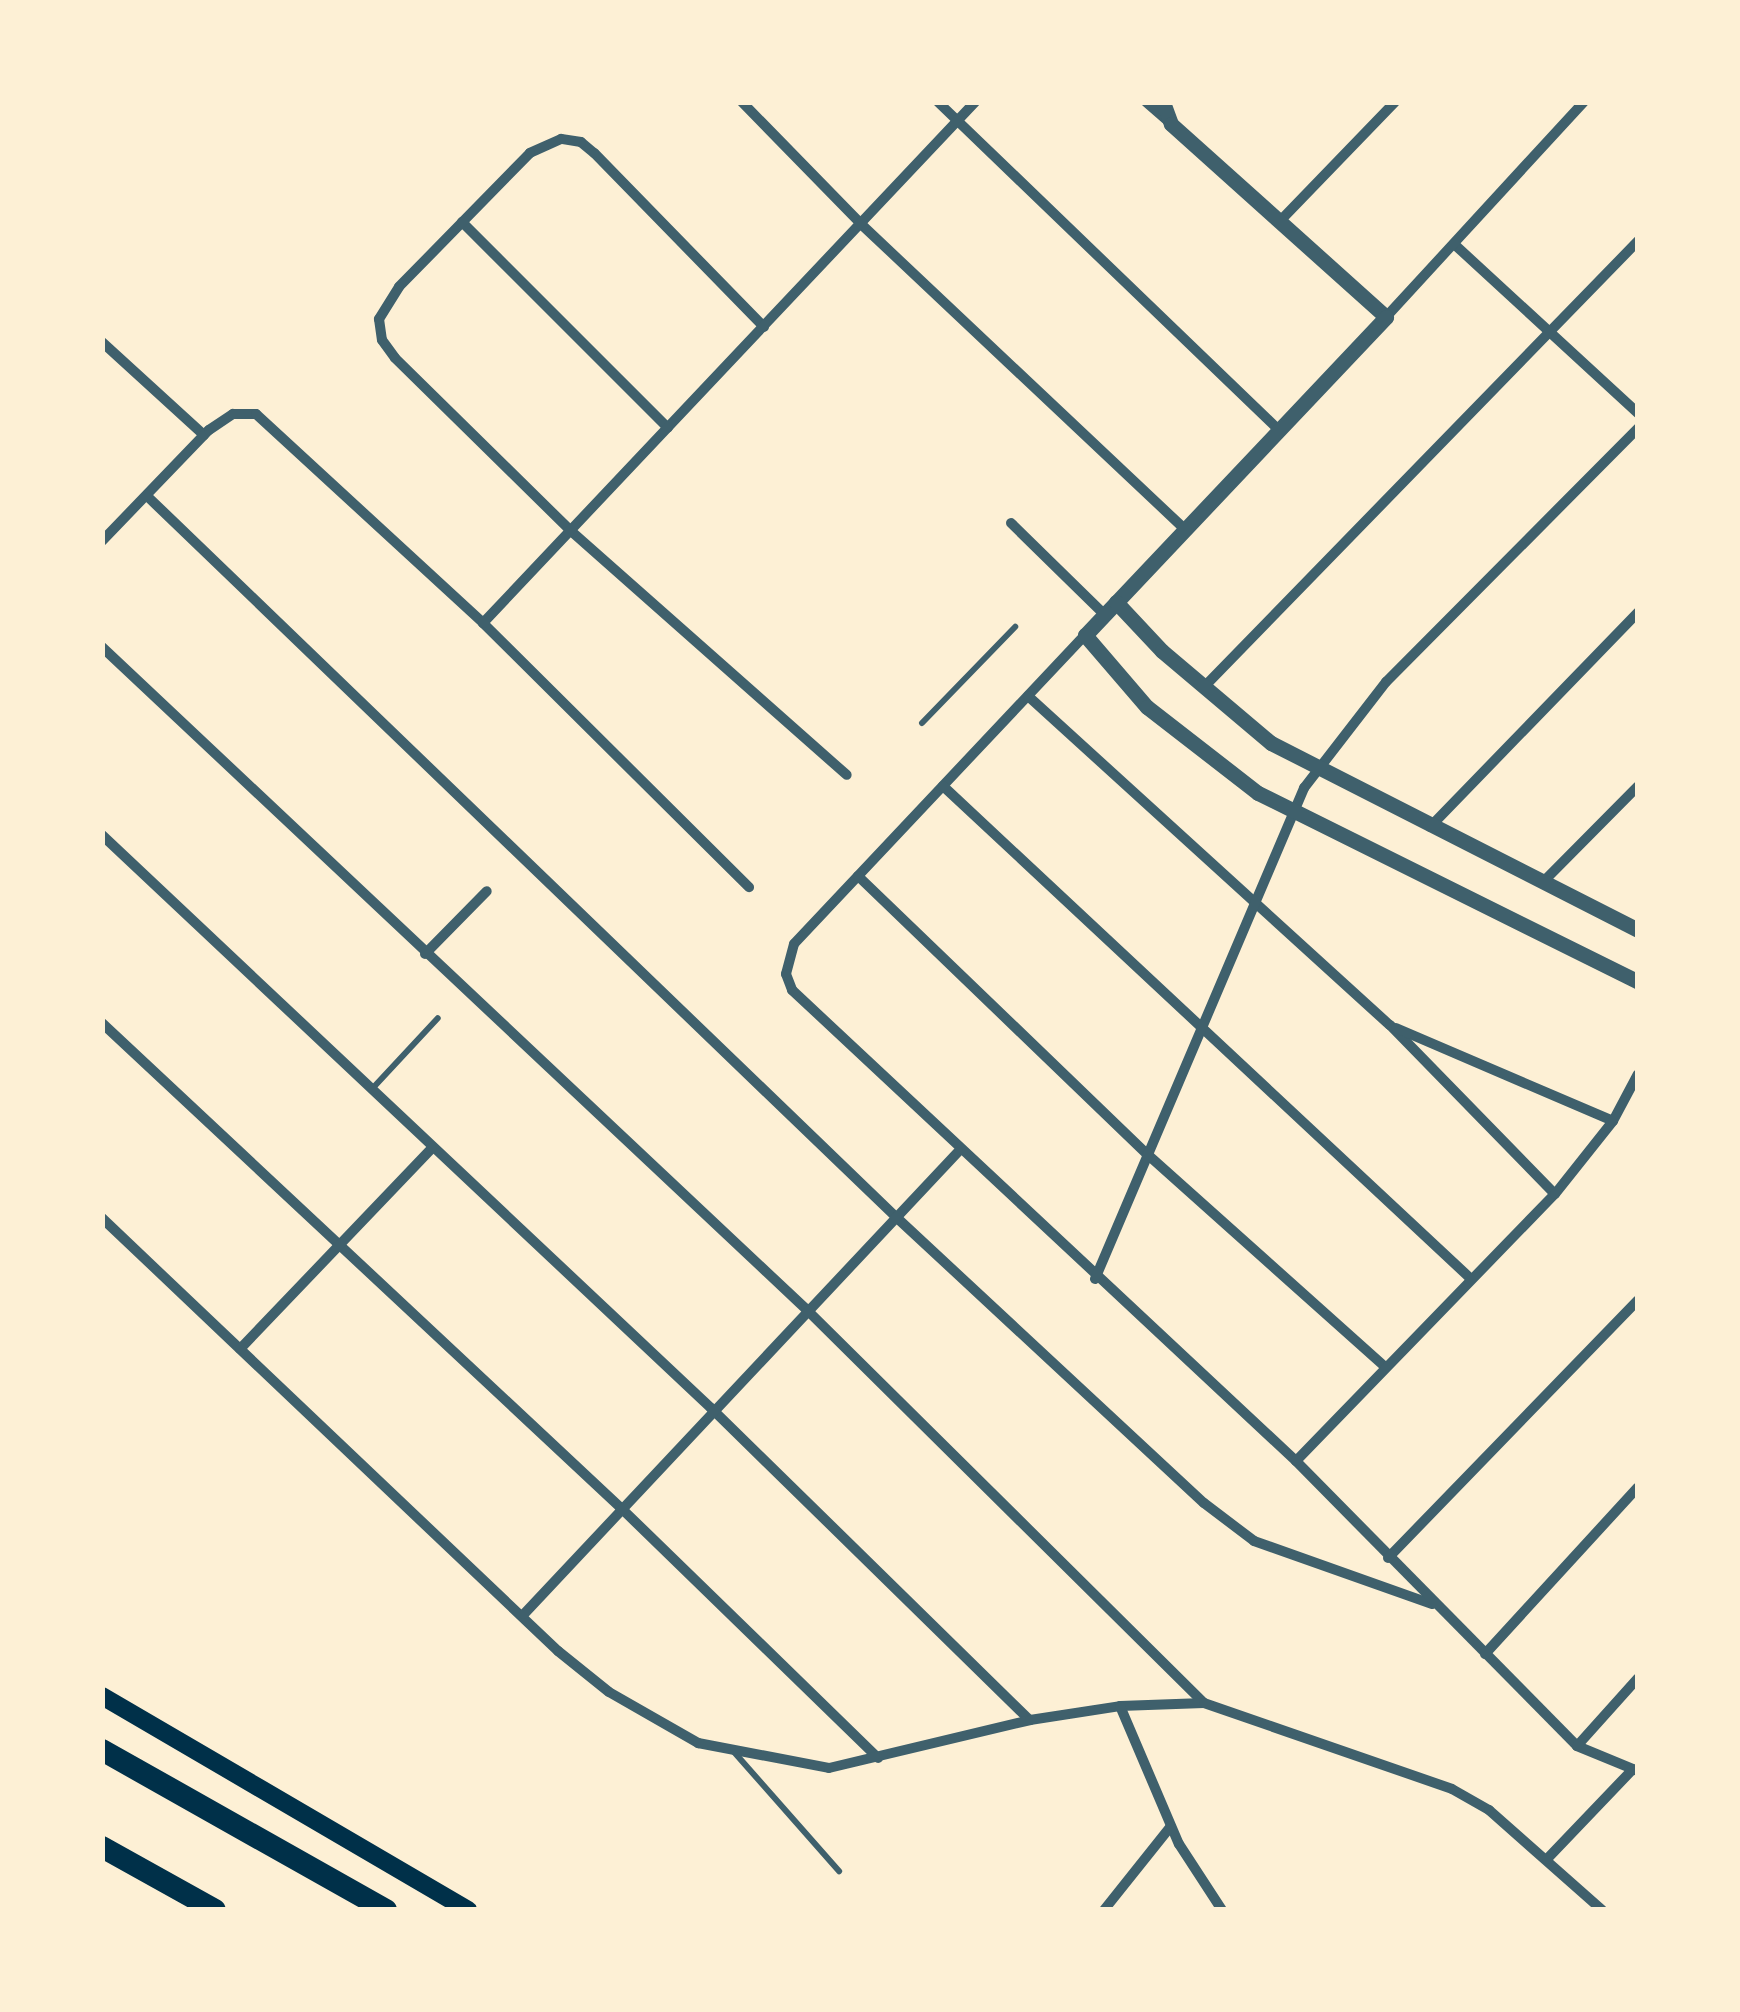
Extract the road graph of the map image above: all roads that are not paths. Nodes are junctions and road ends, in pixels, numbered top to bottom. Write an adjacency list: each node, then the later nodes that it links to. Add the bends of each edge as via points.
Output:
1 (742, 102): 12 (street)
2 (938, 102): 8 (street)
3 (975, 102): 8 (street)
4 (1146, 102): 9 (street)
5 (1164, 102): 9 (street)
6 (1395, 102): 10 (street)
7 (1584, 102): 14 (street)
8 (958, 122): 12 (street); 22 (street)
9 (1171, 124): 10 (street)
10 (1281, 220): 15 (street)
11 (462, 222): 16 (street, via 545,144 581,142); 20 (street); 27 (street, via 399,287 380,319 382,340)
12 (862, 225): 16 (street); 26 (street)
13 (1638, 241): 17 (street)
14 (1454, 244): 15 (street); 17 (street)
15 (1386, 317): 22 (street)
16 (764, 327): 20 (street)
17 (1551, 333): 19 (street); 35 (street)
18 (102, 342): 23 (street)
19 (1638, 413)
20 (668, 428): 27 (street)
21 (1638, 428): 38 (street, via 1386,682)
22 (1278, 430): 26 (street)
23 (204, 435): 24 (street); 31 (street, via 233,414 256,414)
24 (147, 496): 28 (street); 64 (street)
25 (1011, 524): 29 (street)
26 (1185, 529): 29 (street)
27 (571, 531): 31 (street); 39 (street)
28 (103, 540)
29 (1110, 609): 33 (street); 35 (street)
30 (1638, 612): 43 (street)
31 (482, 623): 47 (street)
32 (1015, 627): 37 (lane)
33 (1085, 636): 36 (street); 42 (street, via 1174,731)
34 (102, 647): 51 (street)
35 (1203, 688): 38 (street)
36 (1028, 696): 40 (street); 49 (street)
37 (922, 724)
38 (1316, 769): 42 (street); 43 (street)
39 (848, 775)
40 (943, 786): 45 (street); 56 (street)
41 (1638, 786): 46 (street)
42 (1291, 811): 49 (street); 52 (street)
43 (1430, 828): 46 (street)
44 (102, 835): 58 (street)
45 (858, 876): 61 (street, via 794,944 786,974 792,990); 62 (street)
46 (1545, 880): 50 (street)
47 (748, 887)
48 (487, 891): 51 (street)
49 (1253, 903): 55 (street); 56 (street)
50 (1638, 930)
51 (425, 954): 70 (street)
52 (1638, 982)
53 (438, 1018): 58 (lane)
54 (102, 1024): 66 (street)
55 (1390, 1025): 59 (street); 63 (street)
56 (1199, 1027): 62 (street); 67 (street)
57 (1638, 1074): 59 (street)
58 (370, 1091): 60 (street)
59 (1613, 1121): 63 (street)
60 (430, 1150): 66 (street); 73 (street)
61 (958, 1152): 64 (street); 68 (street)
62 (1147, 1154): 68 (street); 72 (street)
63 (1555, 1194): 67 (street)
64 (896, 1217): 70 (street); 78 (street, via 1204,1504 1254,1541)
65 (102, 1218): 71 (street)
66 (337, 1248): 71 (street); 76 (street)
67 (1470, 1278): 72 (street)
68 (1095, 1279): 74 (street)
69 (1638, 1300): 77 (street)
70 (806, 1309): 73 (street); 83 (street)
71 (240, 1350): 79 (street)
72 (1384, 1367): 74 (street)
73 (712, 1408): 76 (street); 85 (street)
74 (1296, 1461): 77 (street)
75 (1638, 1487): 80 (street)
76 (620, 1507): 79 (street); 89 (street)
77 (1388, 1558): 78 (street)
78 (1432, 1604): 80 (street)
79 (524, 1614): 88 (street, via 609,1692 698,1743)
80 (1484, 1654): 86 (street)
81 (1638, 1678): 86 (street)
82 (102, 1696): 97 (main road)
83 (1204, 1703): 84 (street); 93 (street, via 1452,1789 1490,1810)
84 (1120, 1706): 85 (street); 91 (street)
85 (1030, 1720): 89 (street)
86 (1576, 1746): 90 (street)
87 (102, 1750): 96 (highway)
88 (734, 1752): 89 (street, via 829,1768); 94 (lane)
89 (878, 1758)
90 (1635, 1770): 93 (street)
91 (1171, 1826): 98 (street); 99 (street)
92 (102, 1847): 95 (highway)
93 (1547, 1859): 100 (street)
94 (839, 1872)
95 (214, 1910)
96 (386, 1910)
97 (468, 1910)
98 (1104, 1910)
99 (1222, 1910)
100 (1602, 1910)

